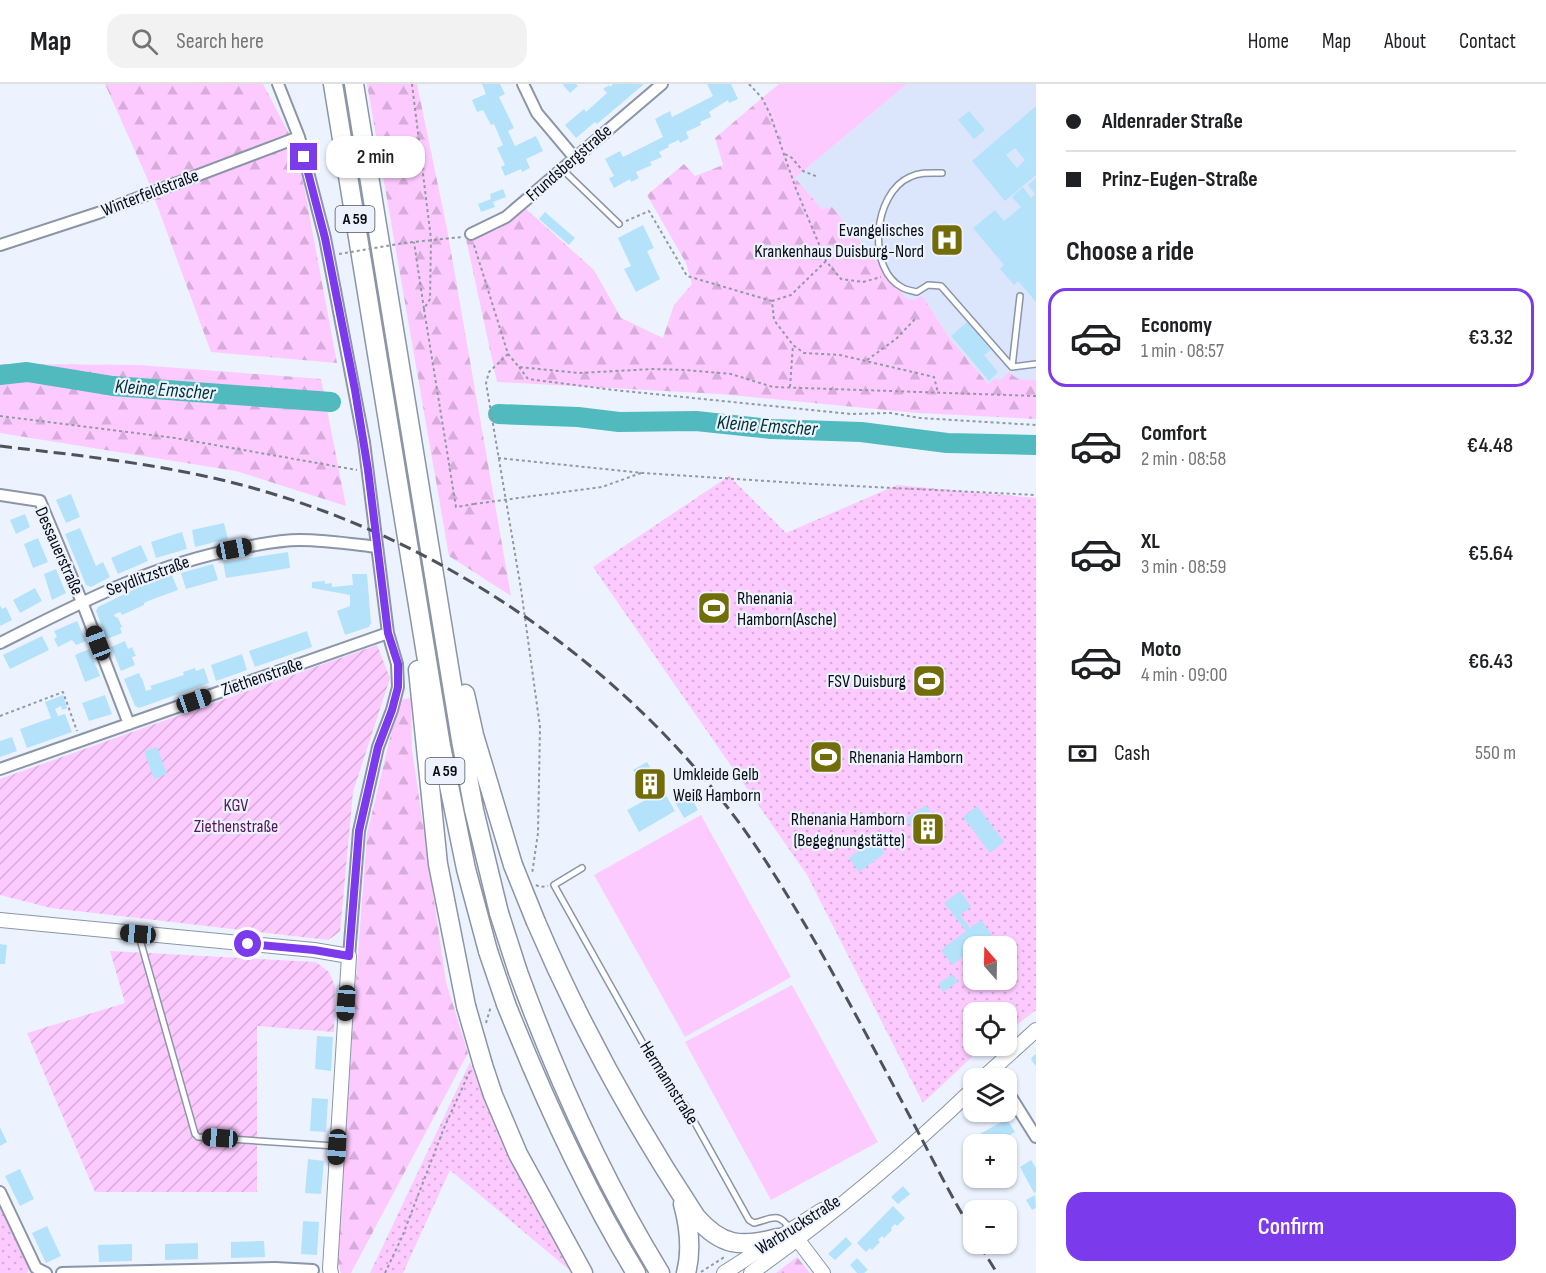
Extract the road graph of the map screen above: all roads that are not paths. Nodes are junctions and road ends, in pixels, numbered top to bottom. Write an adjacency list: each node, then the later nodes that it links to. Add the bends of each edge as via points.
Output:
1 (278, 84): 6 (street)
2 (333, 84): 18 (highway, A 59)
3 (354, 84): 19 (highway, A 59)
4 (523, 84): 7 (street, via 537,113)
5 (662, 84): 7 (street, Frundsbergstraße)
6 (299, 136): 12 (street, Winterfeldstraße, via 98,213); 17 (street, via 325,238 368,470)
7 (574, 157): 8 (street, Frundsbergstraße)
8 (561, 168): 10 (lane); 11 (street, Frundsbergstraße, via 506,217)
9 (942, 173): 15 (lane, via 908,177 892,190 883,207 880,254 889,275 903,288 917,292 928,285 941,286)
10 (619, 224)
11 (471, 234)
12 (0, 245)
13 (1020, 296): 15 (lane)
14 (1036, 364): 15 (lane)
15 (1011, 367)
16 (0, 495): 20 (street, Dessauerstraße, via 40,501)
17 (377, 547): 20 (street, Seydlitzstraße, via 299,540 217,552 173,564); 21 (street)
18 (415, 589): 38 (highway, bridge, via 418,686 437,852 466,1006 493,1095 518,1154); 39 (highway, A 59, bridge, via 453,815 488,951 554,1119)
19 (438, 600): 36 (highway, bridge, via 513,865 536,922 607,1070); 44 (highway, A 59, bridge, via 474,810 518,972 574,1112)
20 (82, 602): 22 (street, Seydlitzstraße); 23 (street)
21 (388, 633): 23 (street, Ziethenstraße); 28 (street, via 398,664 398,687 378,747 359,831)
22 (0, 643)
23 (129, 724): 24 (street, Ziethenstraße)
24 (0, 769)
25 (582, 868): 37 (lane, Hermannstraße, via 554,885 664,1081 685,1105 749,1220 754,1223 783,1219)
26 (0, 919): 27 (street)
27 (138, 934): 28 (street); 34 (lane, via 195,1134)
28 (349, 956): 34 (street)
29 (1036, 1030): 30 (street)
30 (999, 1068)
31 (963, 1098): 37 (street, Warbruckstraße, via 873,1179)
32 (1017, 1107): 33 (street)
33 (1036, 1137)
34 (337, 1147): 41 (street)
35 (0, 1192): 42 (street, via 36,1268)
36 (680, 1192): 37 (highway, via 706,1228 731,1243 743,1245); 45 (highway, via 689,1232)
37 (789, 1236): 46 (street, Warbruckstraße); 47 (street, Warbruckstraße); 48 (street, Hermannstraße)
38 (582, 1268)
39 (633, 1269)
40 (313, 1270): 43 (street)
41 (330, 1271)
42 (46, 1273)
43 (62, 1273)
44 (660, 1273)
45 (686, 1273)
46 (724, 1273)
47 (751, 1273)
48 (823, 1273)

